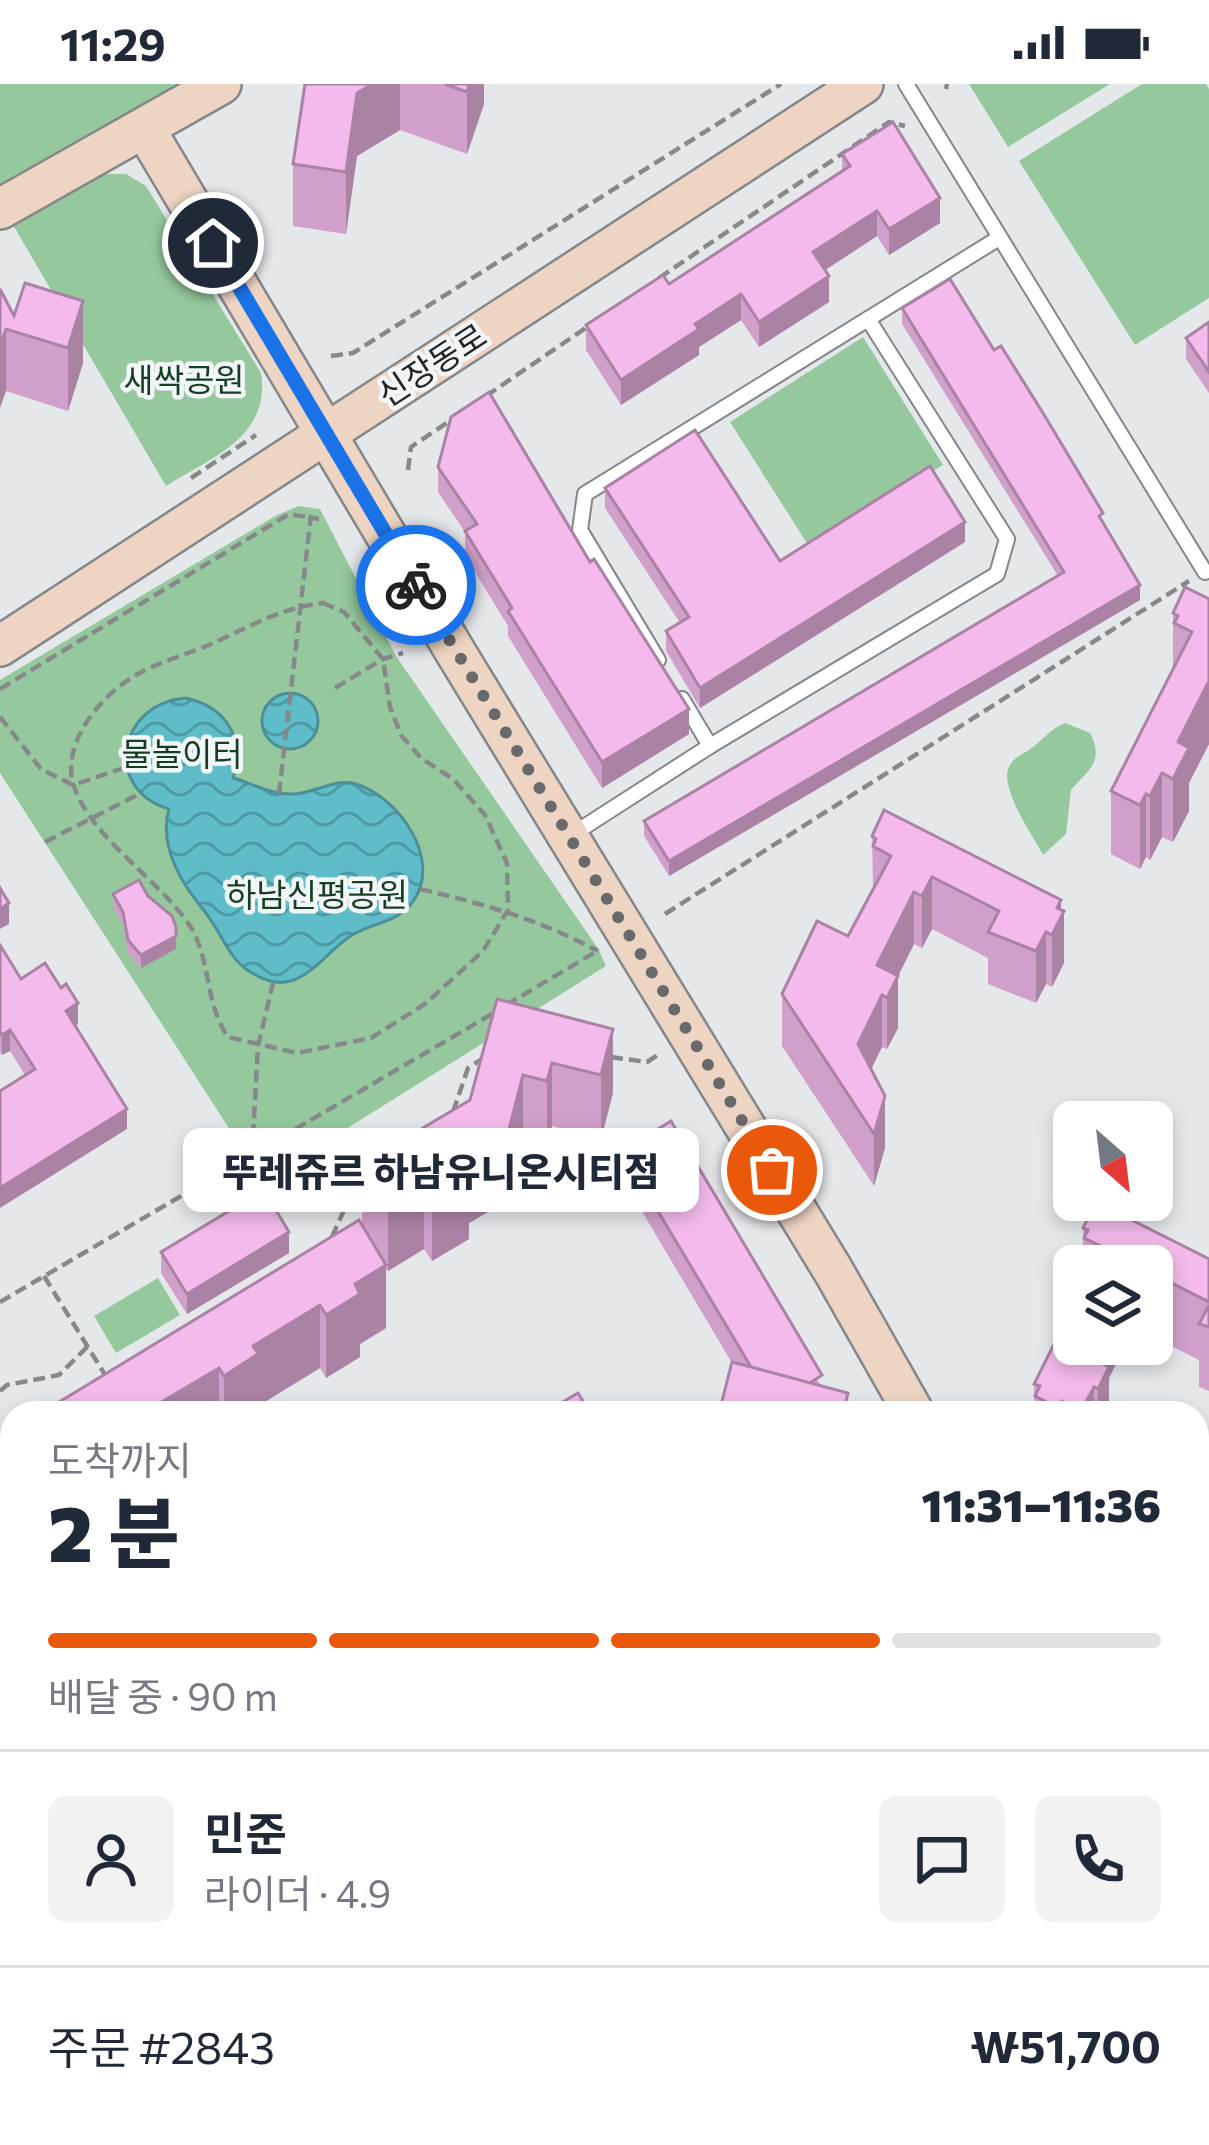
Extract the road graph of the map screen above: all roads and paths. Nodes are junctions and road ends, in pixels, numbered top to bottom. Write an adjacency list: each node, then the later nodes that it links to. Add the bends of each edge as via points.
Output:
1 (221, 84): 6 (street)
2 (781, 84): 12 (path, via 352,353)
3 (863, 84): 15 (street, 신장동로)
4 (906, 84): 8 (lane)
5 (896, 123): 9 (path)
6 (145, 129): 7 (street); 15 (street)
7 (0, 209)
8 (999, 238): 10 (lane); 19 (lane)
9 (656, 280)
10 (868, 319): 24 (lane, via 585,494 580,530); 29 (lane, via 1007,539 998,574)
11 (598, 320): 13 (path)
12 (331, 356)
13 (482, 399)
14 (462, 412): 16 (path, via 411,447)
15 (327, 432): 21 (street, 신장동로); 35 (street)
16 (408, 470)
17 (311, 515): 18 (path); 20 (path); 27 (path, via 289,514)
18 (319, 519)
19 (1205, 572): 39 (path)
20 (302, 605): 23 (path, via 344,612); 31 (path, via 133,676 94,712 70,754); 33 (path)
21 (0, 646)
22 (403, 653): 23 (path)
23 (383, 659): 25 (path); 38 (path, via 401,735 485,815 507,862)
24 (663, 668)
25 (335, 688)
26 (674, 688): 29 (lane)
27 (0, 689)
28 (0, 718): 31 (path, via 41,769)
29 (710, 746): 35 (lane)
30 (127, 767): 31 (path)
31 (73, 785): 34 (path)
32 (141, 793): 34 (path)
33 (279, 794)
34 (89, 818): 36 (path); 41 (path, via 194,932 216,1020 228,1037)
35 (571, 836): 54 (street)
36 (44, 842)
37 (420, 889): 38 (path)
38 (508, 910): 41 (path, via 483,951 425,1004 371,1038 297,1053); 46 (path, via 599,950)
39 (665, 914)
40 (273, 983): 41 (path)
41 (258, 1046): 46 (path)
42 (495, 1051): 45 (path, via 468,1068)
43 (661, 1053): 44 (path, via 647,1062)
44 (601, 1055)
45 (448, 1126)
46 (252, 1154): 49 (path)
47 (370, 1183): 48 (path, via 352,1192)
48 (326, 1251)
49 (44, 1276): 50 (path); 51 (path)
50 (0, 1302)
51 (88, 1345): 52 (path, via 58,1375); 53 (path)
52 (0, 1391)
53 (116, 1393)
54 (907, 1401)

